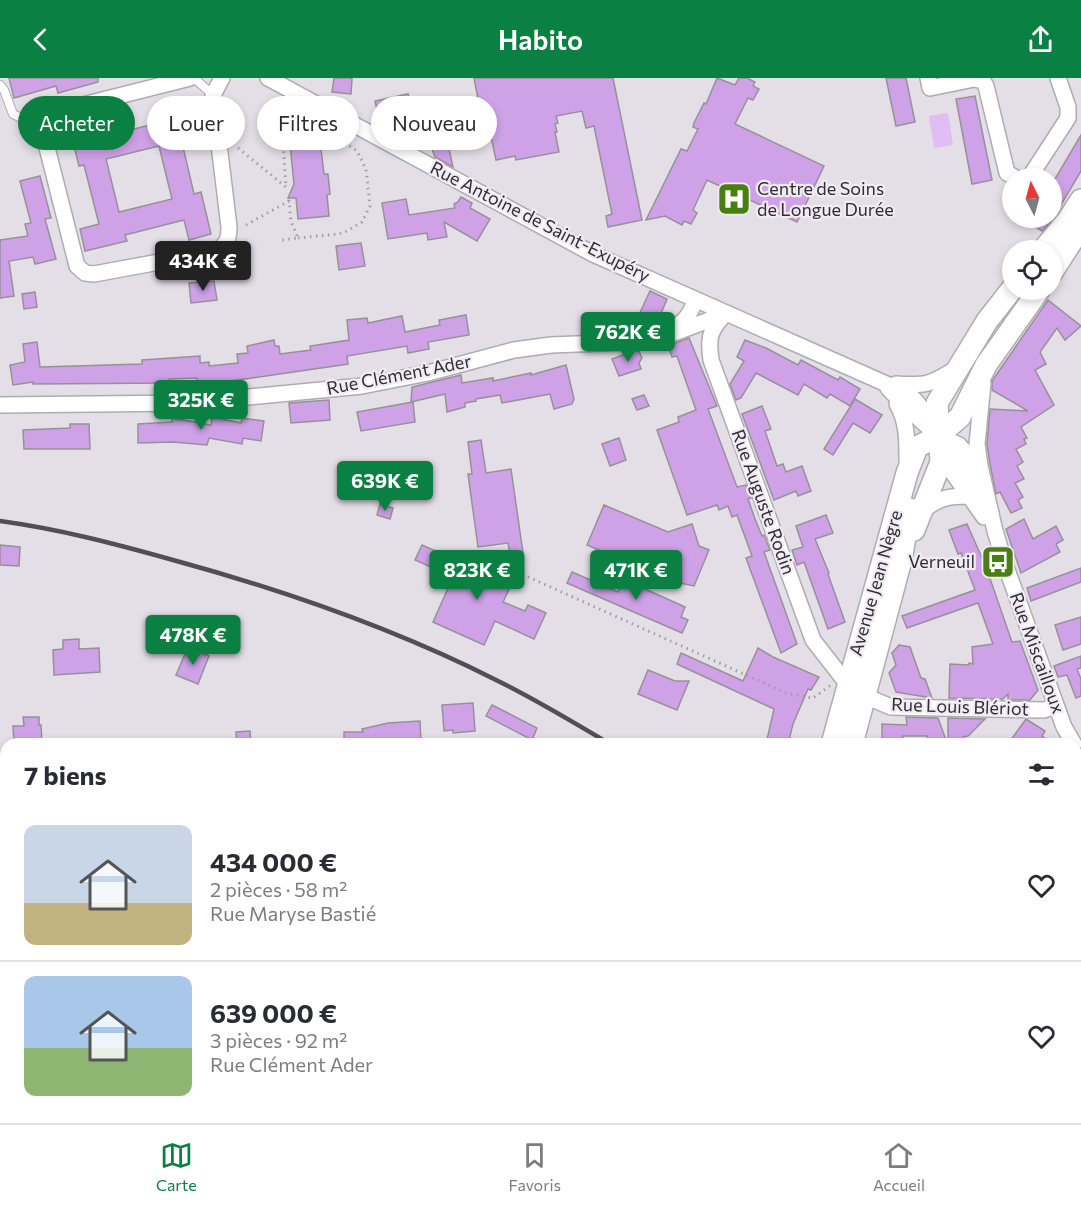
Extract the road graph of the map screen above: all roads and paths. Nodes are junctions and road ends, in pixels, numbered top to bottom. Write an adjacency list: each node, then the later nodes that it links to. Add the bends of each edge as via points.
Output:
1 (192, 78): 7 (lane); 8 (street)
2 (222, 78): 7 (street)
3 (268, 78): 23 (street, Rue Antoine de Saint-Exupéry, via 593,254)
4 (928, 78): 14 (street, via 930,88 974,79 983,81)
5 (1058, 78): 15 (street, via 1068,118)
6 (0, 85): 9 (lane, via 13,114)
7 (213, 95): 10 (street, via 229,240 224,248 213,252 85,273 77,266)
8 (120, 96)
9 (18, 116)
10 (48, 150)
11 (241, 150): 12 (path, via 286,186)
12 (283, 150)
13 (356, 150): 18 (path, via 366,169 370,206 363,222 339,234)
14 (1006, 168)
15 (1036, 168)
16 (1077, 214): 20 (main road); 21 (main road); 22 (main road)
17 (246, 225): 18 (path, via 289,201)
18 (298, 238): 19 (path)
19 (282, 240)
20 (1052, 240)
21 (1060, 240)
22 (1062, 249)
23 (695, 300): 27 (street, Rue Antoine de Saint-Exupéry); 28 (street, Rue Clément Ader, via 684,322)
24 (1003, 300): 30 (main road)
25 (1018, 300): 33 (main road, via 966,380)
26 (1033, 300): 29 (main road)
27 (725, 314): 28 (street, Rue Clément Ader); 31 (street, Rue Antoine de Saint-Exupéry); 42 (street, Rue Auguste Rodin, via 712,328 711,360 813,640)
28 (653, 341): 32 (street, Rue Clément Ader, via 551,345 362,386 199,402)
29 (986, 365): 33 (main road, via 960,417); 35 (street, via 977,444)
30 (960, 366): 31 (street, via 923,386); 33 (main road, via 937,403)
31 (884, 383): 33 (street, Rue Antoine de Saint-Exupéry, via 909,393 922,406); 34 (street, via 903,414)
32 (0, 405)
33 (938, 436): 34 (main road, Avenue Jean Nègre, via 917,447); 35 (street, via 959,445); 36 (street, via 950,469); 37 (main road, Avenue Jean Nègre, via 940,462); 38 (street, via 973,479); 40 (main road, Avenue Jean Nègre, via 923,459)
34 (907, 473): 42 (main road, Avenue Jean Nègre)
35 (987, 491): 38 (street, Rue Miscailloux)
36 (969, 496): 37 (street, via 937,500); 39 (street)
37 (922, 511): 40 (main road, Avenue Jean Nègre)
38 (991, 513): 39 (street, Rue Miscailloux)
39 (995, 531): 43 (street, Rue Miscailloux)
40 (901, 560): 42 (main road, Avenue Jean Nègre)
41 (495, 562): 42 (path, via 786,693 813,698)
42 (852, 686): 43 (street, Rue Louis Blériot, via 891,707 1044,710); 44 (main road, Avenue Jean Nègre); 45 (main road, Avenue Jean Nègre)
43 (1056, 706): 46 (street, Rue Miscailloux)
44 (834, 738)
45 (852, 738)
46 (1071, 738)

